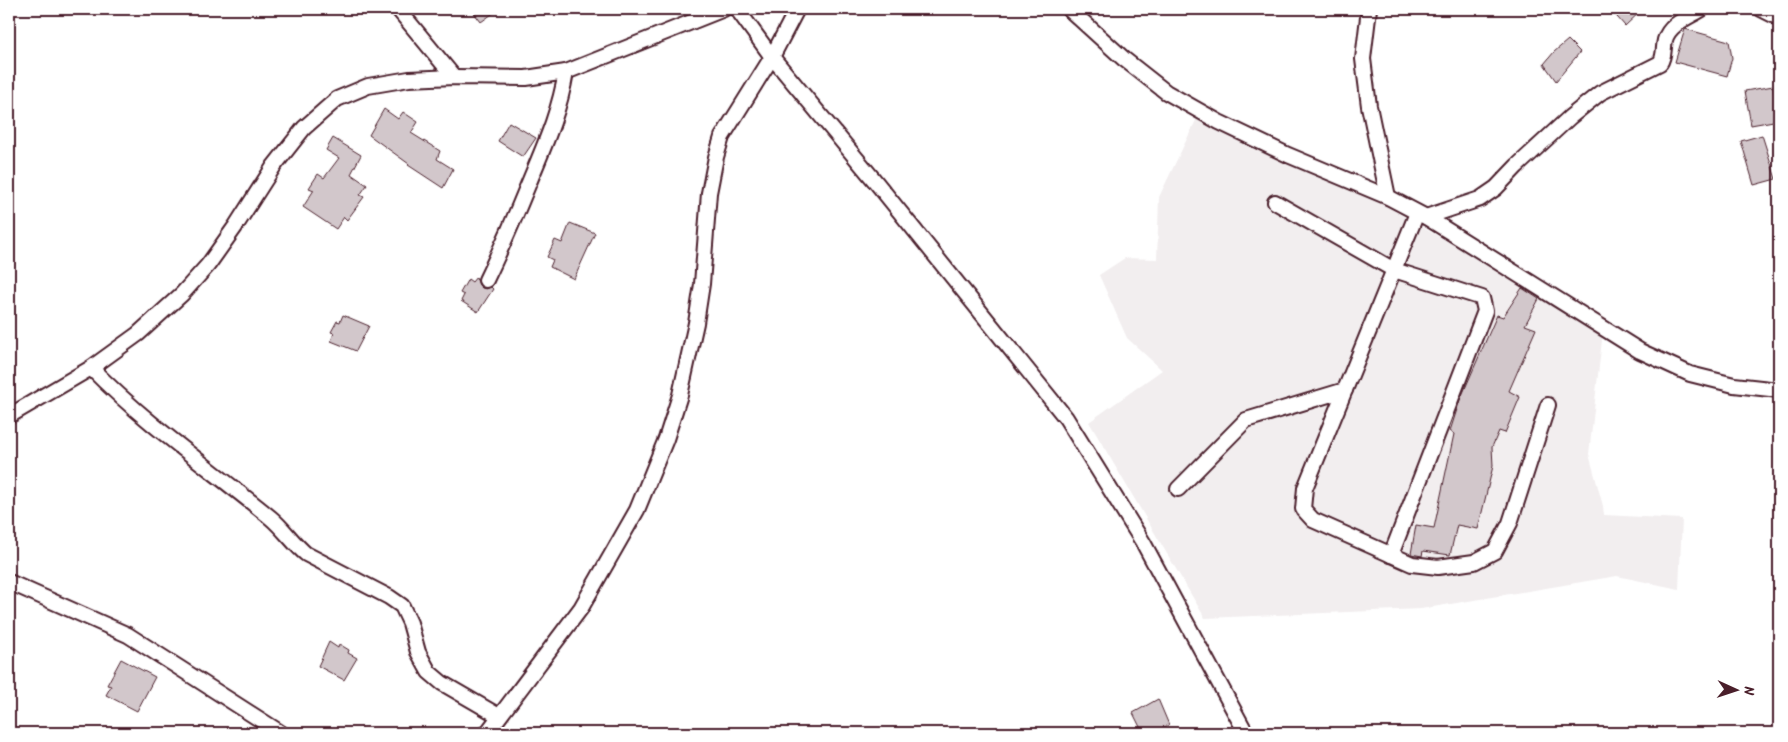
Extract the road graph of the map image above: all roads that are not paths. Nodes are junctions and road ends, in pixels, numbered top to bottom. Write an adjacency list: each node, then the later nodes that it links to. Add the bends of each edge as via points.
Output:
1 (398, 9): 12 (street)
2 (724, 9): 11 (street)
3 (738, 9): 10 (street)
4 (796, 9): 10 (street)
5 (1070, 9): 13 (street, via 1124,59 1166,92 1288,155)
6 (1369, 9): 13 (street, via 1363,60)
7 (1702, 9): 15 (street, via 1671,28 1660,63 1600,93 1480,200)
8 (1761, 9): 9 (street)
9 (1779, 18)
10 (772, 57): 26 (street, via 722,137 716,157 709,193 696,323 680,395 663,448 637,510 581,608); 29 (street, via 1066,418 1144,544)
11 (566, 72): 12 (street, via 526,78); 17 (street, via 550,132)
12 (454, 77): 18 (street, via 409,79 368,86 337,99 304,128 274,166 208,265 182,294 138,334)
13 (1388, 197): 15 (street)
14 (1276, 202): 16 (street)
15 (1421, 215): 16 (street); 20 (street, via 1640,351 1690,374 1734,385)
16 (1394, 270): 19 (street); 24 (street, via 1482,298 1485,311)
17 (486, 280)
18 (91, 368): 22 (street); 26 (street, via 143,418 273,519 306,554 389,596 402,606 418,652 429,672)
19 (1345, 390): 23 (street, via 1246,420); 24 (street, via 1305,488 1303,509 1313,520)
20 (1779, 390)
21 (1548, 405): 24 (street, via 1510,522 1495,551 1474,562 1438,567 1412,564)
22 (9, 416)
23 (1178, 489)
24 (1391, 555)
25 (9, 582): 27 (street, via 128,635)
26 (499, 716): 28 (street)
27 (281, 733)
28 (487, 733)
29 (1246, 733)

